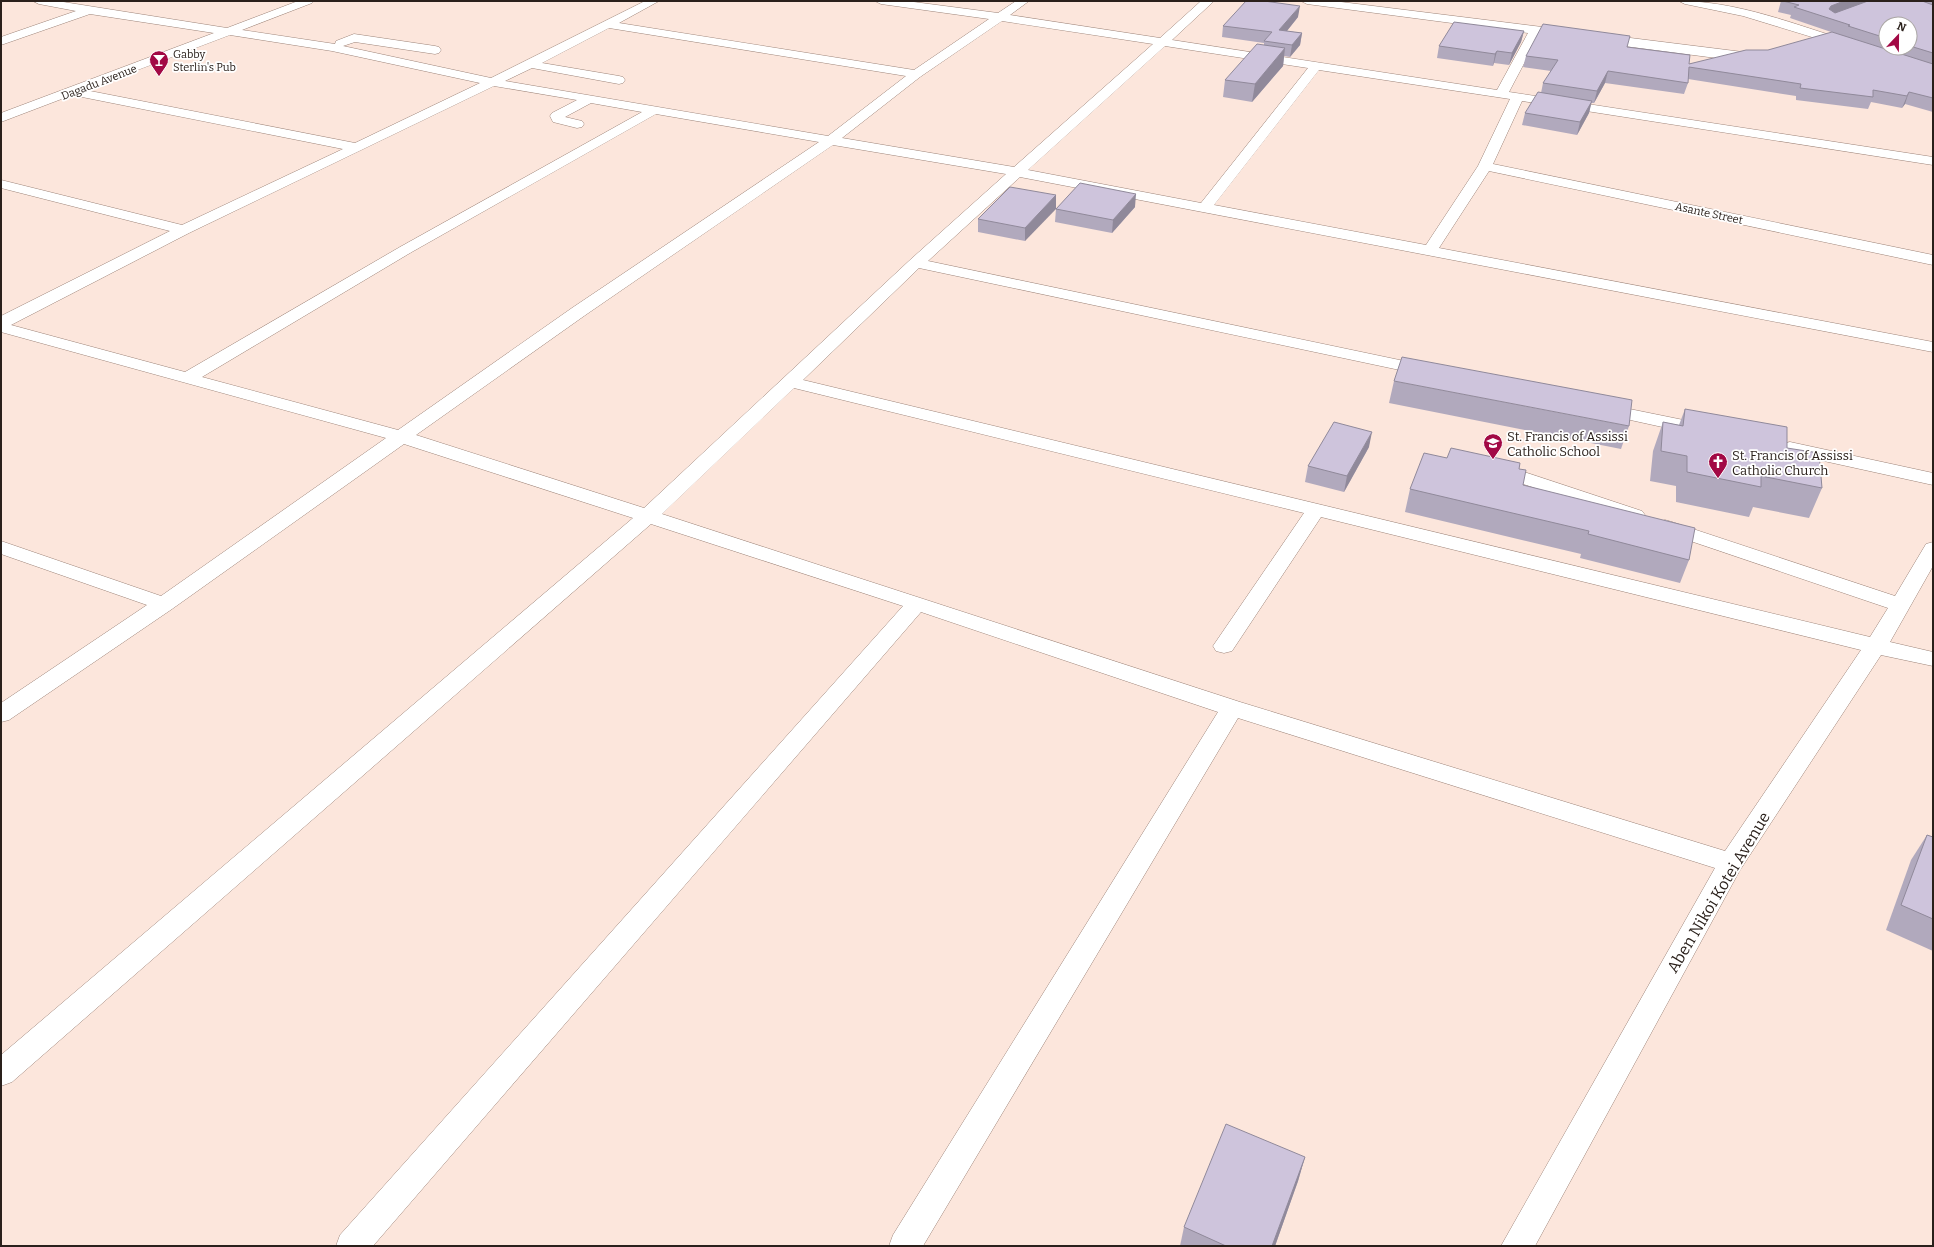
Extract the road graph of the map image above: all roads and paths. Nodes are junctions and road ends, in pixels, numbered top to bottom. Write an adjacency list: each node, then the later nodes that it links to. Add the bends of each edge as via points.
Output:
1 (39, 1): 9 (street)
2 (308, 1): 13 (street, Dagadu Avenue)
3 (653, 1): 11 (street)
4 (881, 1): 10 (street)
5 (1023, 1): 10 (street)
6 (1208, 1): 16 (street)
7 (1307, 1): 12 (street)
8 (1685, 1): 14 (street, via 1745,14)
9 (88, 10): 13 (street); 15 (street)
10 (1001, 17): 16 (street); 24 (street)
11 (606, 24): 22 (street); 24 (street)
12 (1535, 31): 21 (street, via 1724,55); 28 (street)
13 (227, 32): 18 (street); 27 (street, Dagadu Avenue)
14 (1830, 38): 17 (street); 19 (street)
15 (1, 41)
16 (1160, 43): 23 (street); 38 (street)
17 (1808, 44)
18 (332, 47): 20 (street, via 362,38); 26 (street)
19 (1860, 48)
20 (434, 50)
21 (1764, 56)
22 (530, 64): 25 (street); 26 (street)
23 (1316, 66): 28 (street); 40 (street)
24 (916, 74): 34 (street)
25 (619, 80)
26 (492, 82): 29 (street); 35 (street)
27 (74, 92): 32 (street, Dagadu Avenue); 35 (street)
28 (1501, 95): 30 (street)
29 (590, 98): 31 (street); 33 (street, via 557,116 558,119)
30 (1517, 98): 36 (street); 37 (street)
31 (656, 109): 34 (street); 49 (street, via 404,250)
32 (1, 118)
33 (578, 124)
34 (831, 140): 38 (street); 53 (street, via 578,312)
35 (355, 147): 41 (street)
36 (1933, 161)
37 (1485, 166): 42 (street); 43 (street, Asante Street)
38 (1017, 172): 40 (street); 44 (street)
39 (1, 184): 41 (street)
40 (1205, 207): 42 (street)
41 (184, 230): 45 (street)
42 (1429, 252): 47 (street)
43 (1933, 260)
44 (916, 263): 48 (street); 50 (street)
45 (1, 323)
46 (1, 326): 49 (street)
47 (1933, 347)
48 (1440, 374)
49 (189, 378): 53 (street)
50 (791, 382): 57 (street); 58 (street)
51 (1581, 404): 52 (street)
52 (1722, 434)
53 (402, 437): 58 (street); 62 (street)
54 (1777, 445): 56 (street)
55 (1482, 464): 63 (street)
56 (1933, 479)
57 (1316, 510): 64 (street); 65 (street)
58 (648, 516): 61 (street); 70 (street)
59 (1, 547): 62 (street)
60 (1933, 548): 63 (street, Aben Nikoi Kotei Avenue)
61 (917, 603): 67 (street); 71 (street)
62 (164, 604): 68 (street)
63 (1900, 605): 65 (street, Aben Nikoi Kotei Avenue)
64 (1224, 646)
65 (1875, 646): 66 (street); 69 (street, Aben Nikoi Kotei Avenue)
66 (1933, 659)
67 (1232, 708): 69 (street); 72 (street)
68 (1, 714)
69 (1731, 863): 73 (street, Aben Nikoi Kotei Avenue)
70 (1, 1073)
71 (352, 1246)
72 (905, 1246)
73 (1516, 1246)

